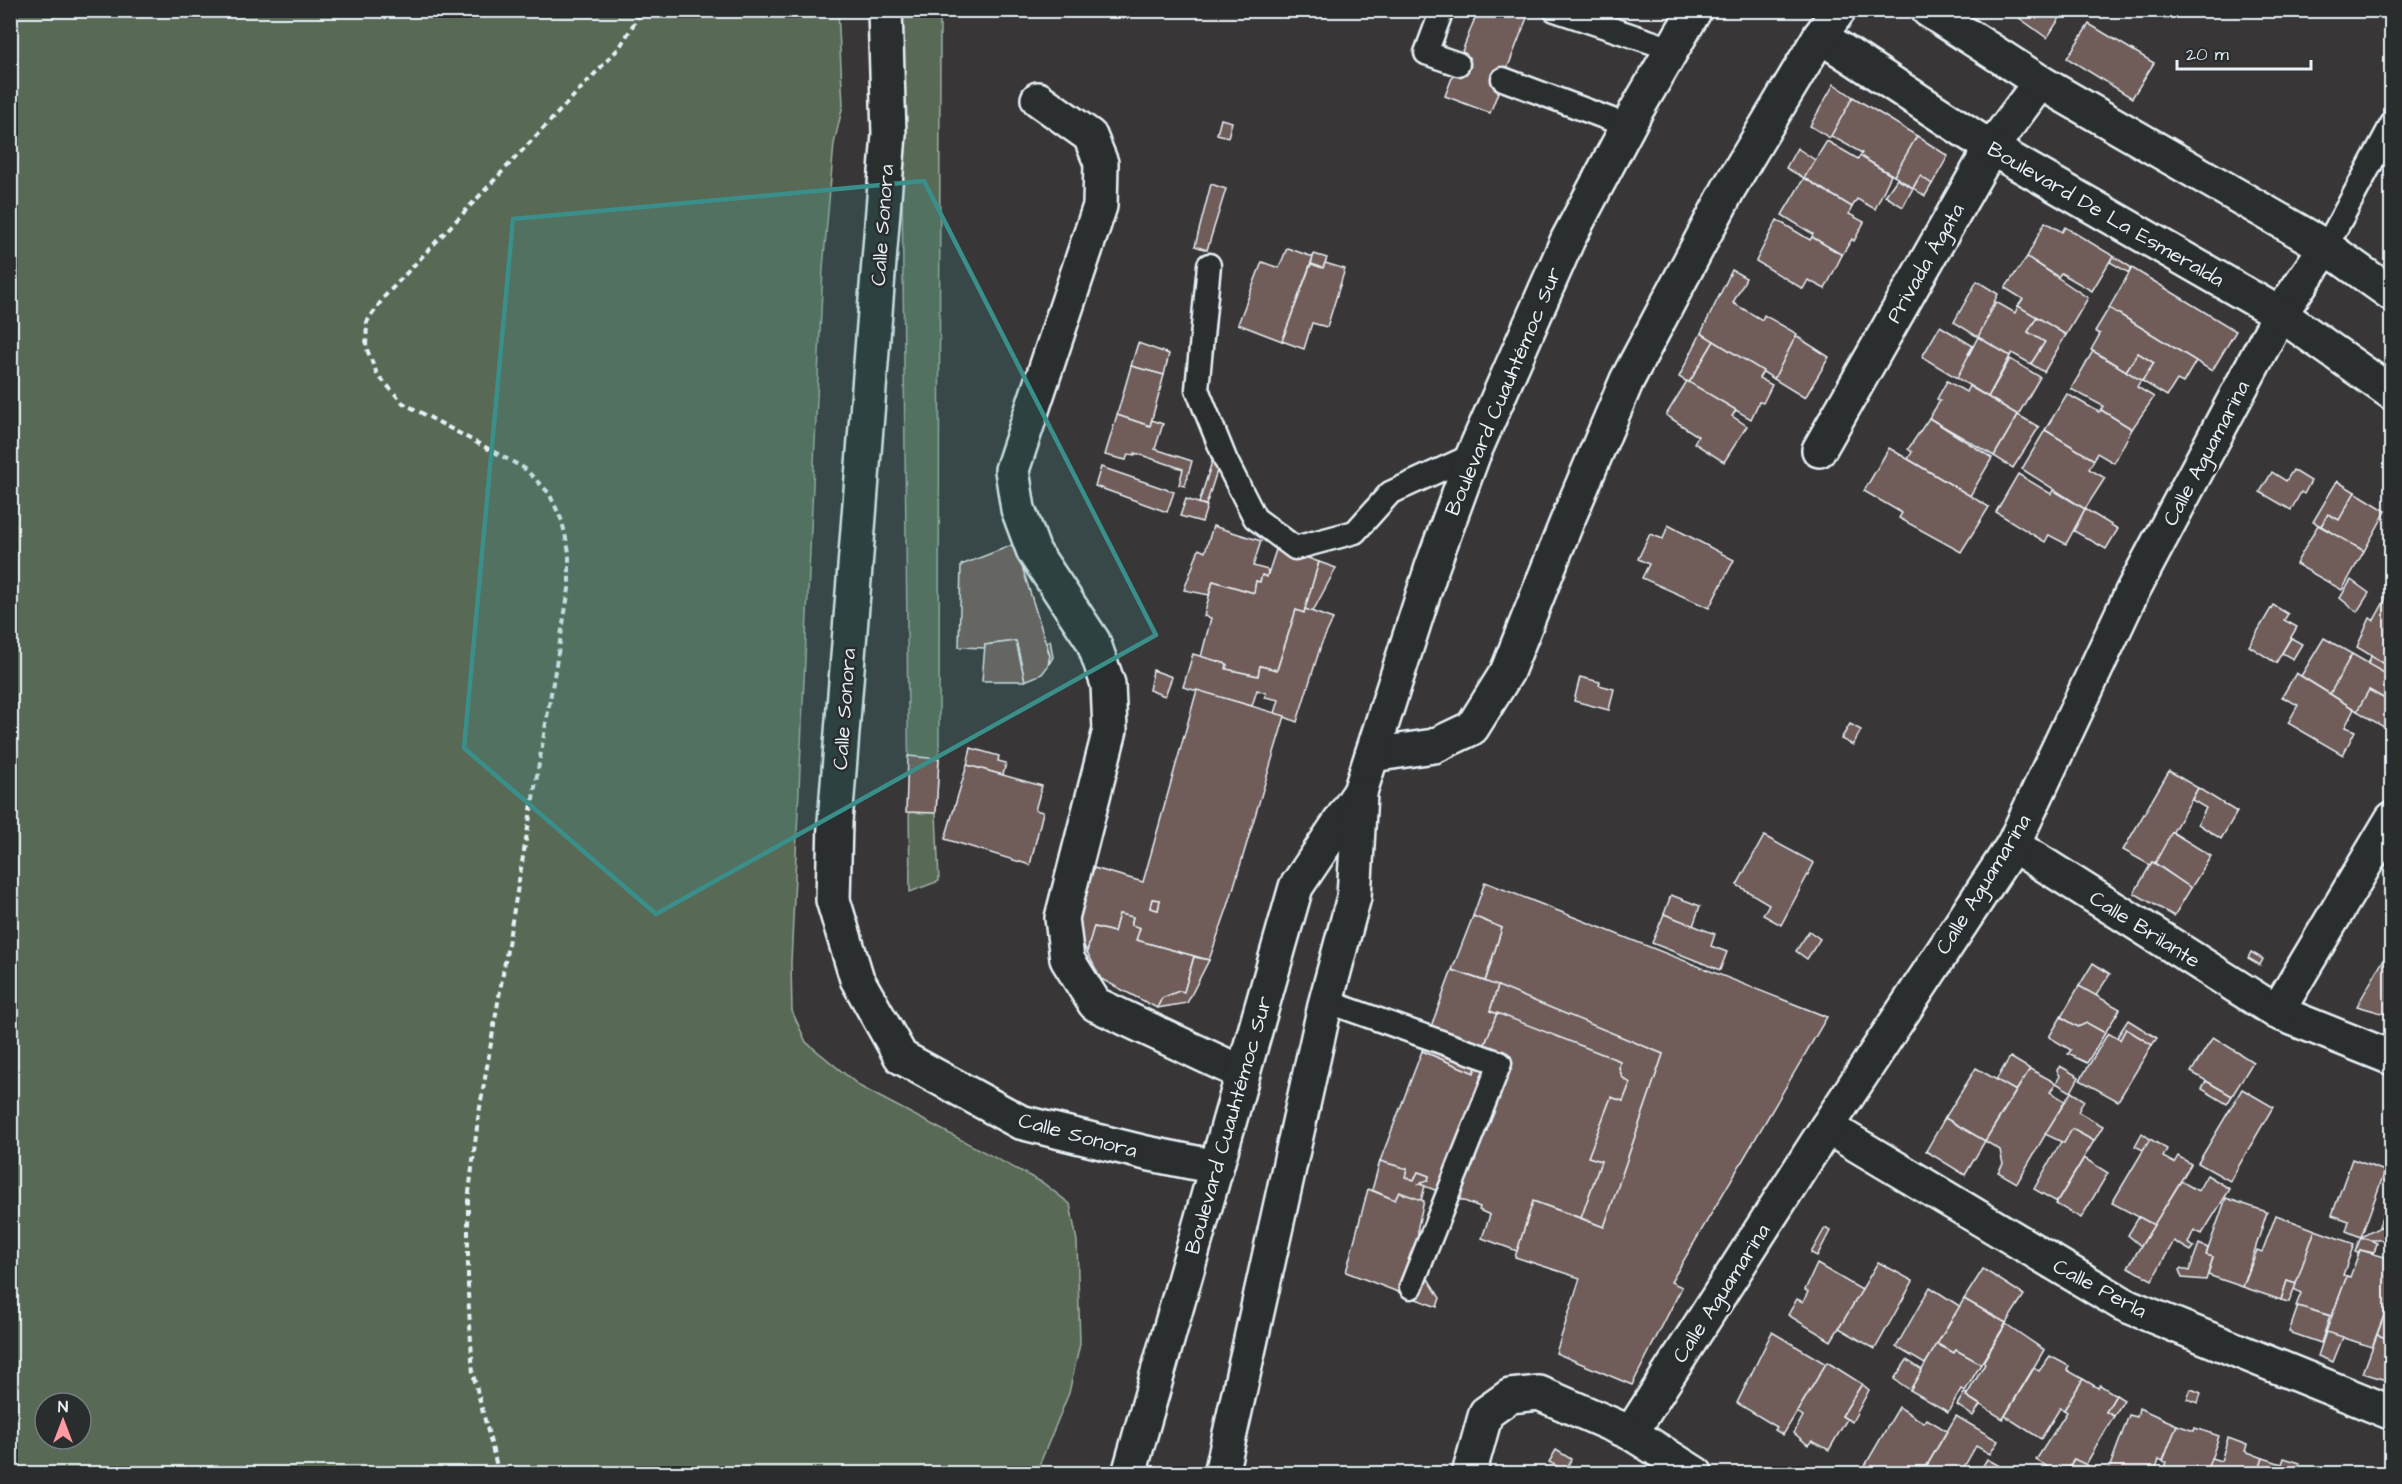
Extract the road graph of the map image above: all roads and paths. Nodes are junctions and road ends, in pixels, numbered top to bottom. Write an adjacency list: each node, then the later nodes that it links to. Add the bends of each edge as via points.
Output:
1 (642, 10): 37 (path, via 620,47 384,297 367,322 366,347 377,374 403,403 524,468 549,493 562,521 569,552 569,589 478,1119 468,1201 473,1374)
2 (885, 10): 33 (street, Calle Sonora, via 889,134 835,822 833,900 857,979 901,1057 1020,1122)
3 (1442, 10): 10 (lane, via 1426,53)
4 (1556, 10): 9 (lane)
5 (1695, 10): 9 (street, Boulevard Cuauhtémoc Sur)
6 (1839, 10): 8 (street)
7 (1928, 10): 12 (street)
8 (1820, 36): 16 (street, Boulevard De La Esmeralda); 24 (street, via 1729,188 1627,380 1507,672 1472,728 1434,746)
9 (1672, 49): 15 (street, Boulevard Cuauhtémoc Sur)
10 (1458, 64)
11 (1503, 79): 15 (lane)
12 (2040, 82): 16 (street, Privada Ágata); 17 (street)
13 (1038, 99): 31 (street, via 1090,136 1101,163 1100,206 1012,470 1018,509 1034,552 1093,641 1108,684 1110,730 1062,918 1067,959 1095,1004)
14 (2391, 124): 17 (lane)
15 (1628, 126): 23 (street, Boulevard Cuauhtémoc Sur, via 1568,239)
16 (1991, 148): 20 (street, Boulevard De La Esmeralda); 22 (street, Privada Ágata)
17 (2326, 247): 19 (street); 20 (street, Calle Aguamarina)
18 (1209, 265): 23 (lane, via 1197,389 1226,461 1255,518 1296,548 1355,532 1390,493)
19 (2391, 294)
20 (2280, 314): 21 (street, Boulevard De La Esmeralda); 27 (street, Calle Aguamarina, via 2132,592)
21 (2391, 393)
22 (1819, 450)
23 (1473, 454): 24 (street, Boulevard Cuauhtémoc Sur)
24 (1372, 755): 25 (street, Boulevard Cuauhtémoc Sur)
25 (1360, 792): 28 (street, Boulevard Cuauhtémoc Sur, via 1354,897); 31 (street, Boulevard Cuauhtémoc Sur, via 1296,887)
26 (2391, 819): 29 (street)
27 (2013, 845): 29 (street, Calle Brilante); 32 (street, Calle Aguamarina)
28 (1326, 1001): 34 (lane, via 1500,1063); 39 (street, Boulevard Cuauhtémoc Sur)
29 (2277, 1012): 30 (street, Calle Brilante)
30 (2391, 1058)
31 (1242, 1073): 33 (street, Boulevard Cuauhtémoc Sur)
32 (1827, 1127): 35 (street, Calle Perla, via 2123,1304); 36 (street, Calle Aguamarina)
33 (1216, 1167): 38 (street, Boulevard Cuauhtémoc Sur)
34 (1411, 1287)
35 (2391, 1413)
36 (1631, 1433): 40 (street, via 1539,1393 1510,1396 1486,1413); 41 (street)
37 (499, 1473)
38 (1129, 1473)
39 (1221, 1473)
40 (1469, 1473)
41 (1696, 1473)

